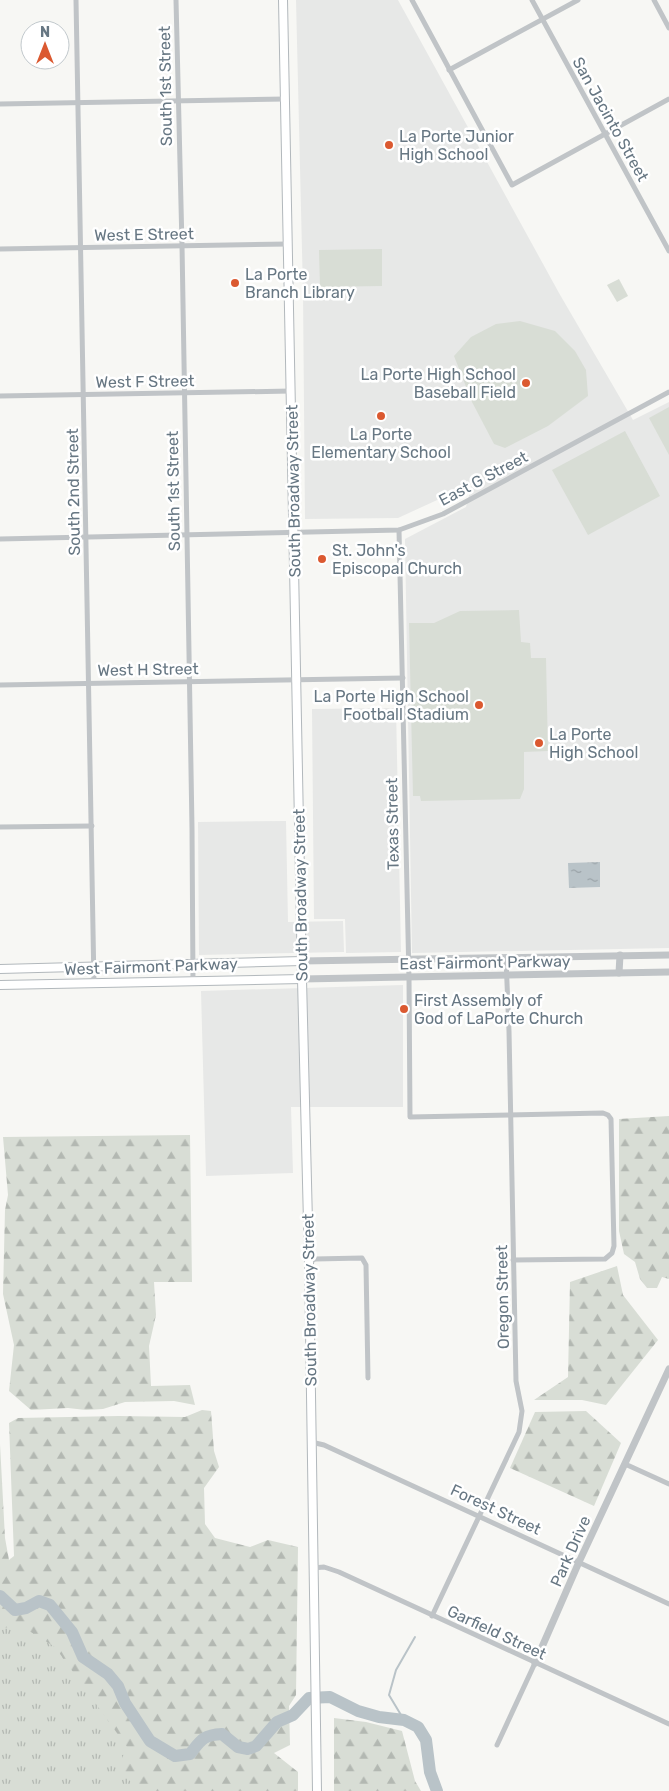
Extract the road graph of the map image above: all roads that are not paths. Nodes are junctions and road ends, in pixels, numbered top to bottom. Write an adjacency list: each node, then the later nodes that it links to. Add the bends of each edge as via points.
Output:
1 (76, 0): 14 (street, South 2nd Street)
2 (176, 0): 13 (street, South 1st Street)
3 (283, 0): 12 (main road, South Broadway Street)
4 (412, 0): 10 (street)
5 (532, 0): 8 (street, San Jacinto Street)
6 (578, 0): 8 (street)
7 (654, 0): 9 (street)
8 (543, 19): 10 (street); 16 (street, San Jacinto Street)
9 (669, 28)
10 (449, 70): 16 (street, via 512,185)
11 (669, 98): 16 (street)
12 (285, 99): 13 (street); 17 (main road, South Broadway Street)
13 (177, 100): 14 (street); 18 (street, South 1st Street)
14 (78, 102): 15 (street); 20 (street, South 2nd Street)
15 (0, 104)
16 (604, 134): 19 (street, San Jacinto Street)
17 (288, 244): 18 (street, West E Street); 22 (main road, South Broadway Street)
18 (182, 245): 20 (street, West E Street); 23 (street, South 1st Street)
19 (668, 247)
20 (81, 248): 21 (street, West E Street); 25 (street, South 2nd Street)
21 (0, 249)
22 (291, 390): 23 (street, West F Street); 28 (main road, South Broadway Street)
23 (184, 392): 25 (street, West F Street); 29 (street, South 1st Street)
24 (669, 392): 27 (street, East G Street, via 444,514)
25 (83, 394): 26 (street, West F Street); 30 (street, South 2nd Street)
26 (0, 396)
27 (399, 530): 28 (street, East G Street); 32 (street, Texas Street)
28 (294, 533): 29 (street, East G Street); 33 (main road, South Broadway Street)
29 (186, 535): 30 (street, East G Street); 34 (street, South 1st Street)
30 (86, 537): 31 (street, East G Street); 35 (street, South 2nd Street)
31 (0, 539)
32 (403, 678): 33 (street, West H Street); 42 (street, Texas Street)
33 (296, 679): 34 (street, West H Street); 43 (main road, South Broadway Street)
34 (189, 680): 35 (street, West H Street); 45 (street, South 1st Street)
35 (89, 682): 36 (street, West H Street); 37 (street, South 2nd Street)
36 (0, 685)
37 (92, 826): 38 (street); 46 (street, South 2nd Street)
38 (0, 828)
39 (620, 955): 40 (street, East Fairmont Parkway); 41 (street, East Fairmont Parkway); 49 (street)
40 (669, 955)
41 (506, 959): 42 (street, East Fairmont Parkway); 50 (street, Oregon Street)
42 (407, 960): 43 (street, East Fairmont Parkway); 51 (street, Texas Street)
43 (302, 961): 44 (main road, West Fairmont Parkway); 52 (main road, South Broadway Street)
44 (243, 963): 45 (main road, West Fairmont Parkway); 53 (main road)
45 (194, 964): 46 (main road, West Fairmont Parkway); 54 (street, South 1st Street)
46 (94, 968): 47 (main road, West Fairmont Parkway); 55 (street, South 2nd Street)
47 (0, 969)
48 (669, 972): 49 (street, East Fairmont Parkway)
49 (619, 973): 50 (street, East Fairmont Parkway)
50 (507, 976): 51 (street, East Fairmont Parkway); 57 (street, Oregon Street)
51 (408, 978): 52 (street, East Fairmont Parkway); 57 (street, Texas Street, via 410,1117)
52 (302, 979): 53 (main road, West Fairmont Parkway); 59 (main road, South Broadway Street)
53 (244, 981): 54 (main road, West Fairmont Parkway)
54 (193, 982): 55 (main road, West Fairmont Parkway)
55 (94, 984): 56 (main road, West Fairmont Parkway)
56 (0, 985)
57 (510, 1115): 58 (street, Oregon Street); 58 (street, via 608,1115 611,1119 614,1246 605,1259)
58 (513, 1260): 65 (street, Oregon Street, via 516,1380 522,1411 519,1432)
59 (309, 1262): 61 (street, via 315,1259 362,1258 366,1265); 62 (main road, South Broadway Street)
60 (669, 1369): 63 (street, Park Drive)
61 (368, 1378)
62 (311, 1442): 65 (street, Forest Street, via 324,1444); 67 (main road, South Broadway Street)
63 (625, 1464): 64 (street); 66 (street, Park Drive)
64 (669, 1484)
65 (480, 1515): 66 (street, Forest Street); 69 (street, Oregon Street)
66 (579, 1562): 68 (street, Forest Street); 70 (street, Park Drive)
67 (313, 1568): 69 (street, Garfield Street, via 324,1567 339,1572); 73 (main road, South Broadway Street)
68 (669, 1604)
69 (432, 1616): 70 (street, Garfield Street)
70 (535, 1663): 71 (street, Garfield Street); 72 (street, Park Drive)
71 (669, 1724)
72 (497, 1745)
73 (317, 1791)

